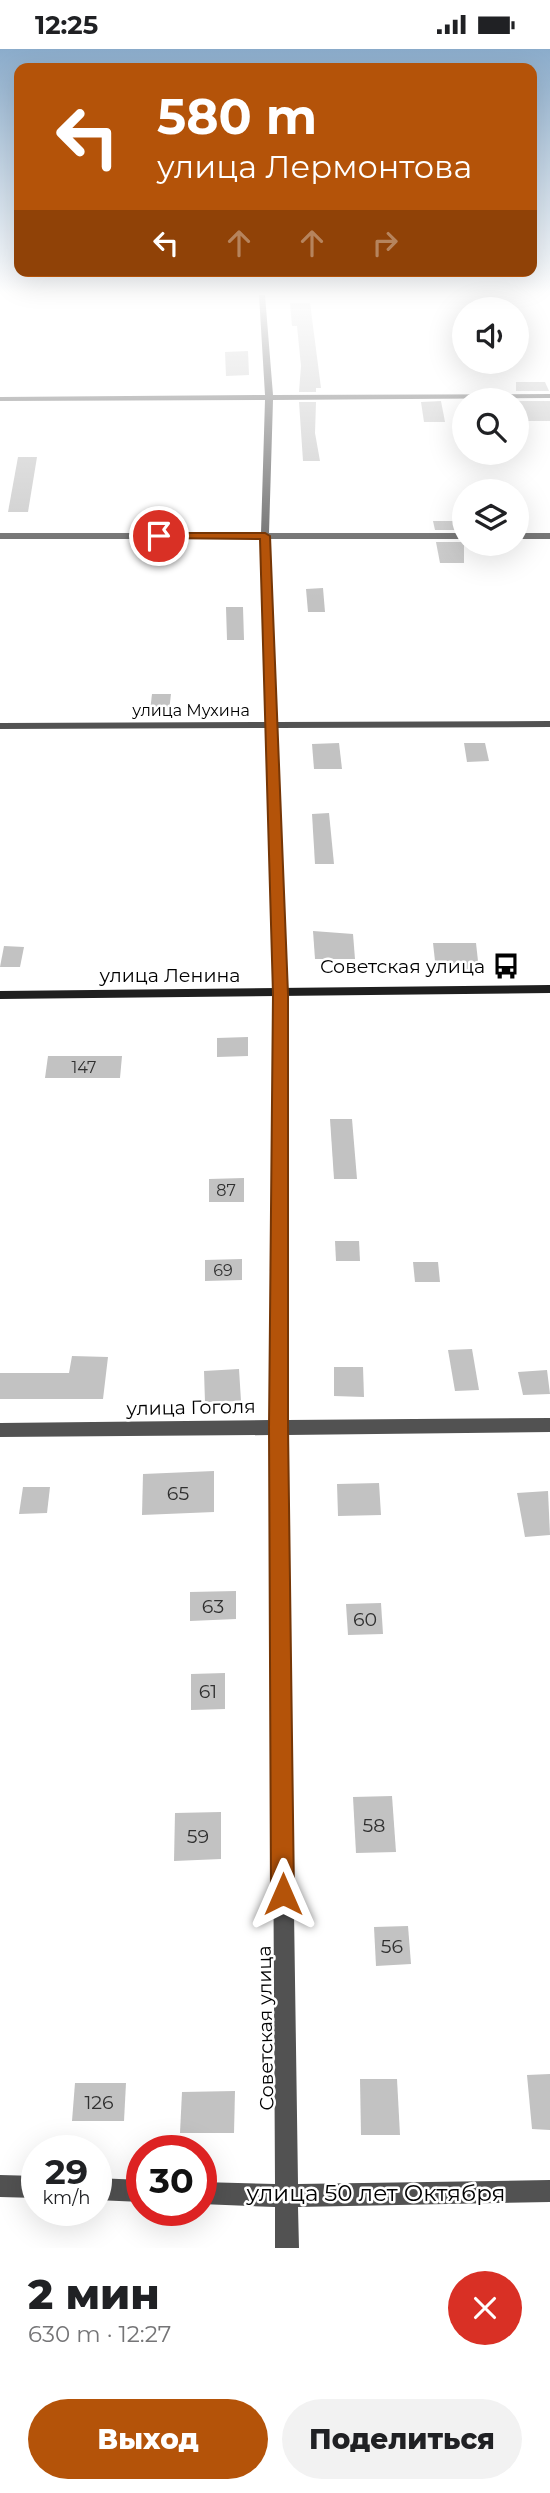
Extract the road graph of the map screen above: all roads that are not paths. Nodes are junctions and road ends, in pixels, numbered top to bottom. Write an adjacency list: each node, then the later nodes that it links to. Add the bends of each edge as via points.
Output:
1 (269, 397): 5 (street, Советская улица)
2 (186, 398): 3 (street)
3 (0, 399)
4 (0, 536): 5 (street)
5 (265, 536): 6 (street); 10 (street, Советская улица)
6 (452, 536)
7 (529, 536): 8 (street)
8 (550, 536)
9 (550, 724): 10 (street, улица Мухина)
10 (270, 725): 11 (street, улица Мухина); 13 (street, Советская улица)
11 (0, 726)
12 (550, 989): 13 (main road, улица Ленина)
13 (281, 994): 14 (main road, улица Ленина); 16 (street, Советская улица)
14 (0, 995)
15 (550, 1425): 16 (street, улица Гоголя)
16 (278, 1427): 17 (street, улица Гоголя); 22 (street, Советская улица)
17 (0, 1430)
18 (0, 2186): 19 (street)
19 (21, 2187)
20 (550, 2191): 22 (street, улица 50 лет Октября)
21 (217, 2194): 22 (street, улица 50 лет Октября)
22 (286, 2196): 23 (street, Советская улица)
23 (287, 2248)

